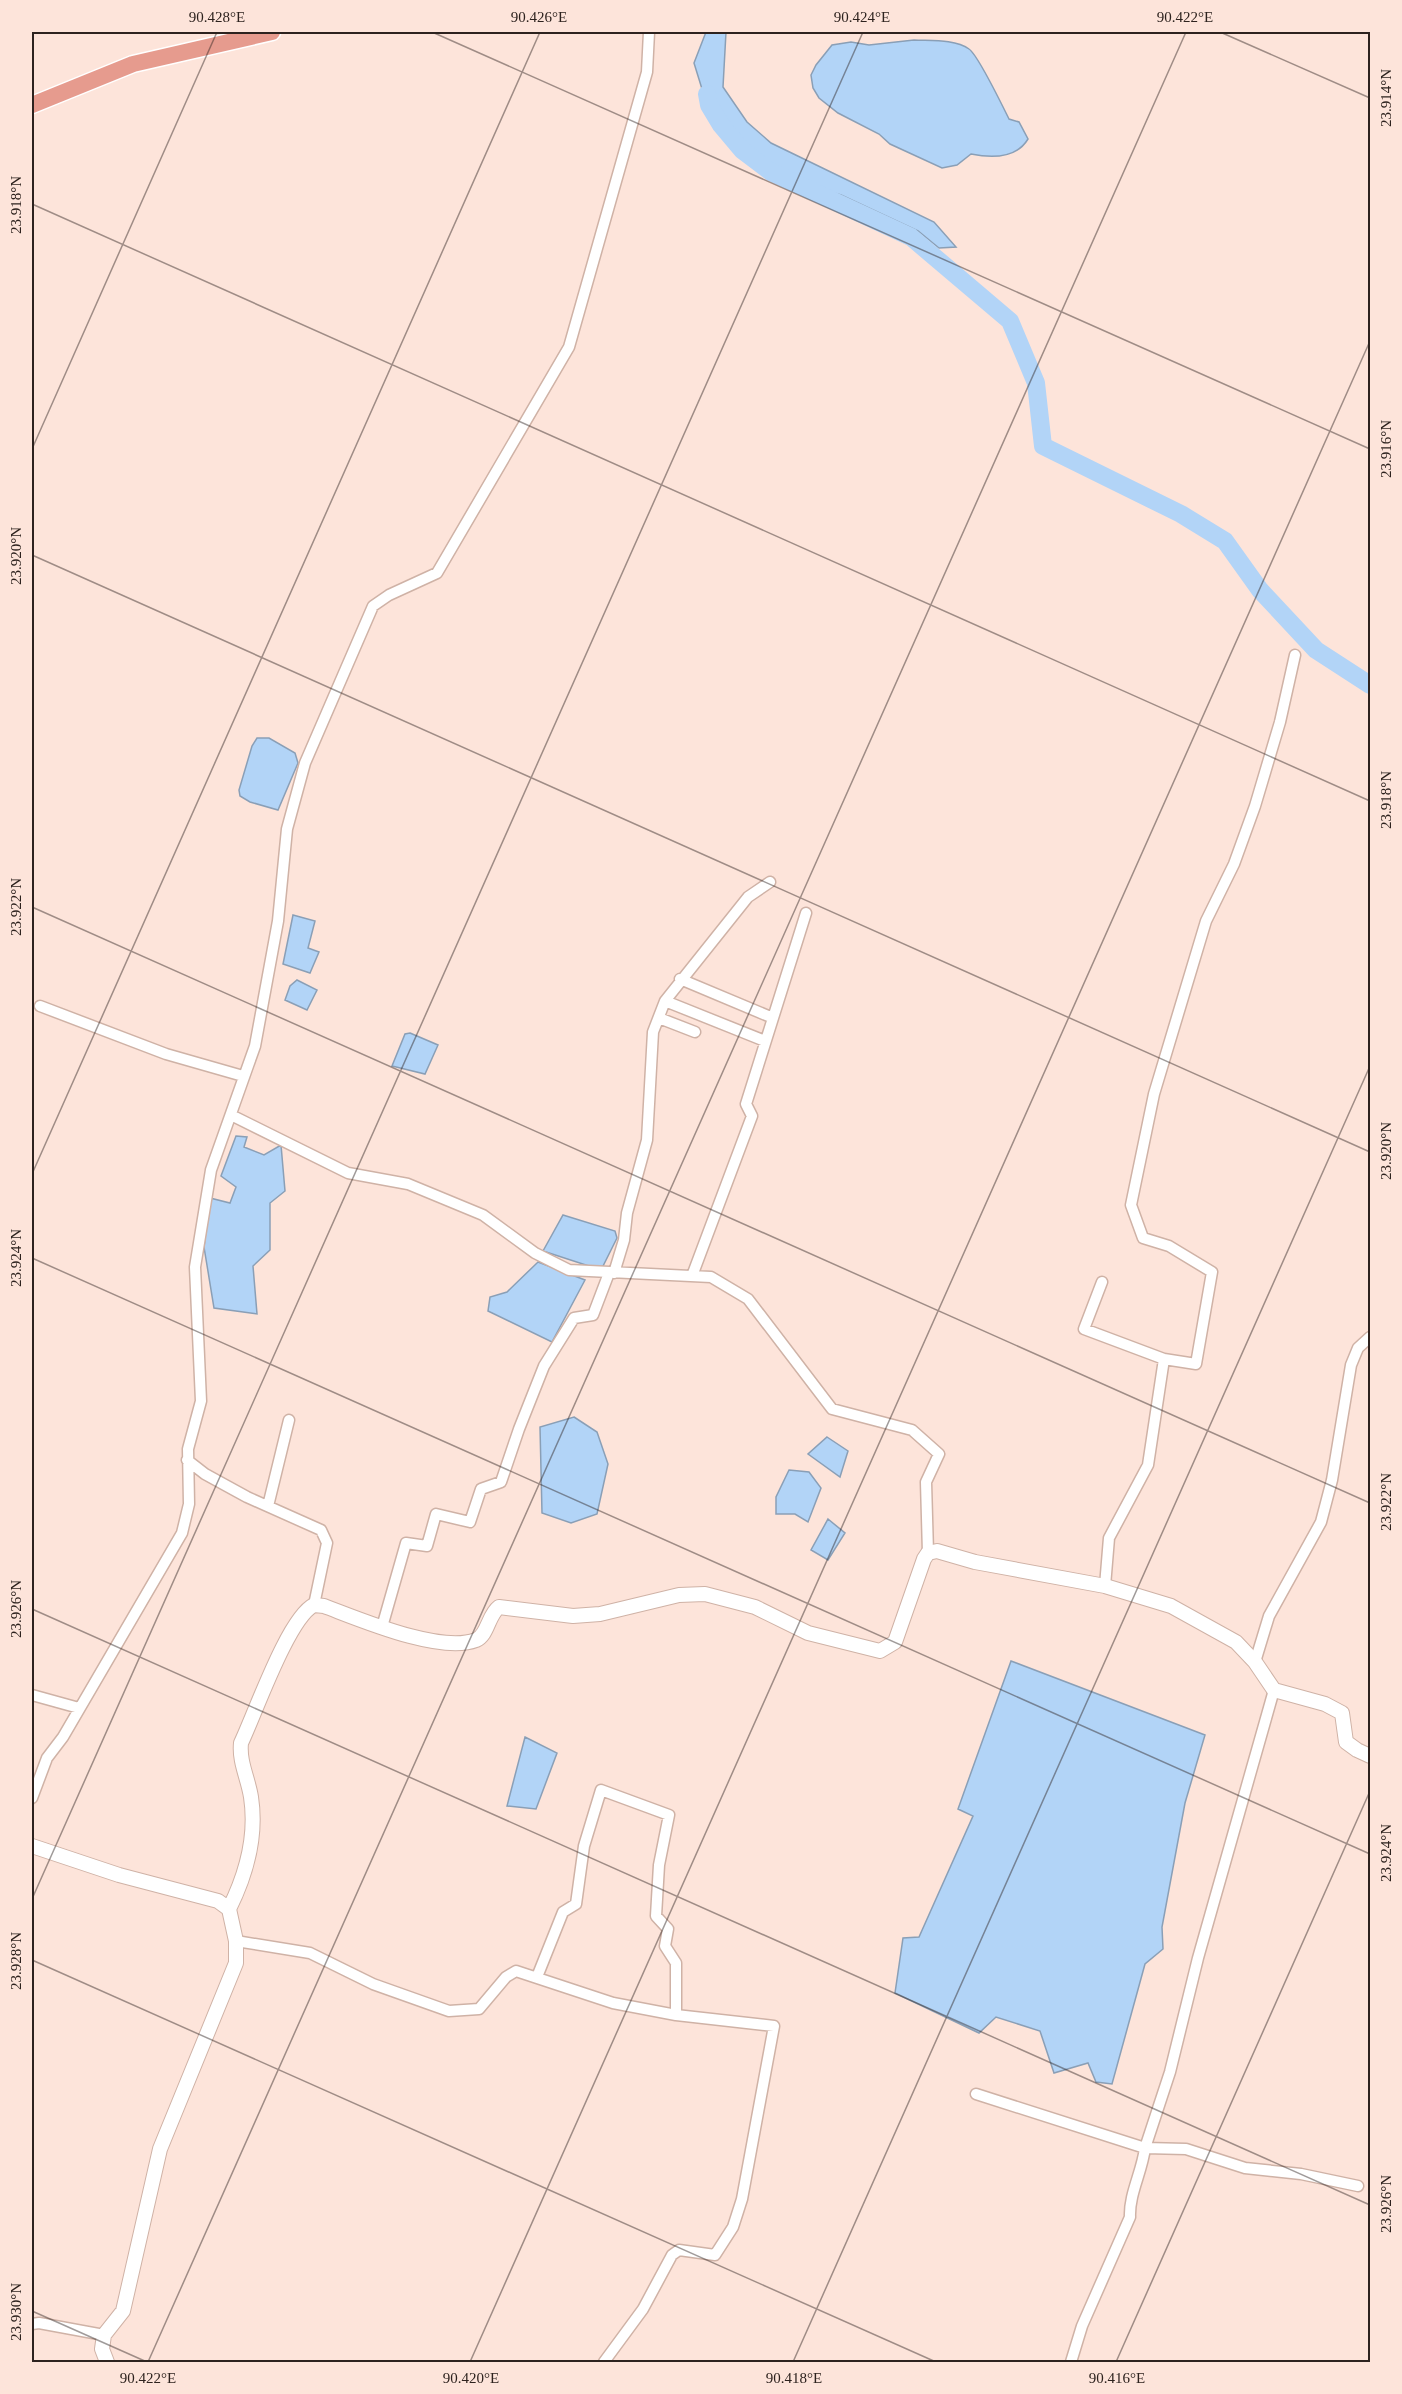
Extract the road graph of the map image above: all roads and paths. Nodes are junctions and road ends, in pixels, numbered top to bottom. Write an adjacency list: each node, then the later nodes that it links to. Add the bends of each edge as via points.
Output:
1 (272, 32): 3 (main road, via 133,64)
2 (649, 32): 14 (street, via 641,95 569,347 437,573 373,606 305,763 287,829 278,921 255,1046)
3 (32, 105)
4 (1295, 655): 20 (street, via 1281,722 1256,806 1206,921 1154,1094 1131,1205 1143,1238 1169,1246 1212,1272 1196,1364)
5 (770, 882): 7 (street, via 748,897)
6 (806, 913): 11 (street)
7 (680, 979): 8 (street); 11 (street)
8 (665, 1001): 10 (street); 13 (street)
9 (40, 1006): 14 (street, via 166,1054)
10 (658, 1018): 12 (street); 16 (street, via 653,1032 647,1140 627,1213 624,1240)
11 (773, 1018): 13 (street)
12 (694, 1032)
13 (765, 1041): 17 (street, via 746,1104 752,1116)
14 (243, 1076): 15 (street)
15 (231, 1114): 16 (street, via 348,1173 408,1184 483,1215 535,1253 569,1270); 22 (street, via 211,1170 195,1267 201,1401)
16 (612, 1273): 17 (street); 27 (street, via 593,1315 574,1318 544,1366 501,1482 481,1489 470,1522 436,1514 427,1546 406,1544)
17 (692, 1276): 24 (street, via 711,1277 748,1299 832,1409 912,1430 939,1454 926,1482)
18 (1102, 1282): 20 (street, via 1084,1329)
19 (1371, 1337): 28 (street, via 1358,1348 1351,1365 1321,1522 1269,1616)
20 (1164, 1359): 25 (street, via 1148,1465 1109,1538)
21 (289, 1420): 23 (street)
22 (187, 1460): 23 (street, via 205,1474); 31 (street, via 189,1504 182,1533)
23 (268, 1506): 26 (street, via 321,1530 325,1536 327,1543)
24 (927, 1553): 25 (street, via 937,1551 975,1562); 27 (street, via 895,1642 880,1651 808,1633 748,1605 693,1593 600,1614 573,1616 499,1607 483,1634 477,1640 465,1642 421,1640)
25 (1105, 1586): 28 (street, via 1171,1606 1236,1642)
26 (314, 1605): 27 (street); 35 (street, via 302,1614 241,1743 251,1798 251,1842 246,1869)
27 (382, 1627)
28 (1255, 1662): 29 (street)
29 (1274, 1690): 32 (street, via 1325,1704 1342,1713 1346,1742); 40 (street, via 1170,2072)
30 (32, 1695): 31 (street)
31 (79, 1708): 33 (street, via 47,1758)
32 (1371, 1756)
33 (32, 1798)
34 (32, 1846): 35 (street, via 118,1875 218,1901)
35 (229, 1908): 36 (street)
36 (236, 1941): 37 (street, via 310,1953 373,1984 449,2011 479,2009 516,1971); 43 (street, via 236,1963 160,2149 123,2311)
37 (537, 1977): 38 (street, via 613,2003); 38 (street, via 563,1912 576,1904 584,1846 601,1791 669,1815 659,1865 656,1916 668,1929 665,1946 676,1963)
38 (676, 2015): 45 (street, via 774,2026 742,2199 733,2228 715,2255 680,2250 672,2255 643,2309)
39 (976, 2094): 40 (street)
40 (1145, 2148): 41 (street, via 1186,2149 1245,2168); 46 (street, via 1143,2168 1129,2205 1130,2217 1082,2326)
41 (1358, 2186)
42 (32, 2324): 43 (street)
43 (104, 2335): 44 (street, via 102,2349)
44 (107, 2362)
45 (604, 2362)
46 (1071, 2362)

